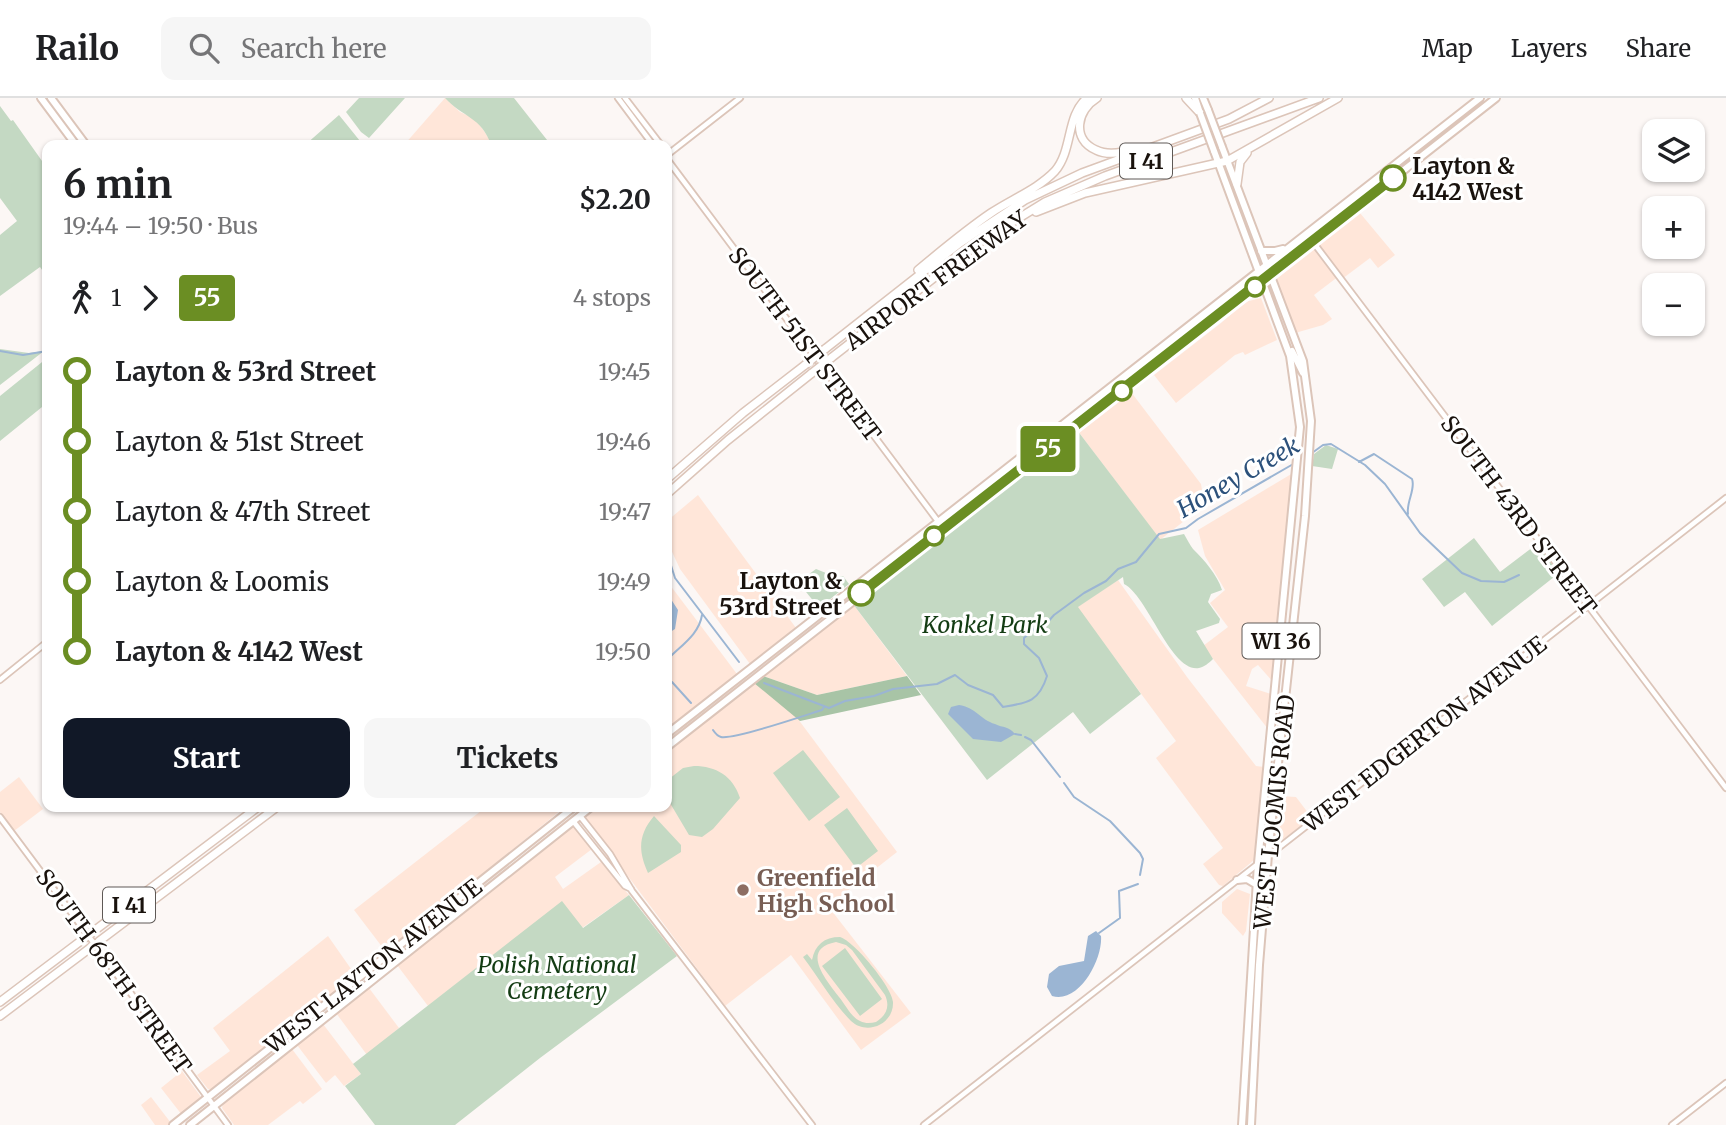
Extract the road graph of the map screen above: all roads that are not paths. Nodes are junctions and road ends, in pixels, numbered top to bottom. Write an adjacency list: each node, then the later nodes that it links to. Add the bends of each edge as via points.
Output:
1 (41, 98): 18 (main road)
2 (49, 98): 19 (main road)
3 (618, 98): 20 (street)
4 (625, 98): 21 (street)
5 (740, 98): 23 (street)
6 (1087, 98): 35 (highway, via 1075,114 1056,170 963,234 904,281)
7 (1097, 98): 17 (highway, via 1085,107 1079,123 1082,139 1094,150 1119,153)
8 (1186, 98): 16 (highway)
9 (1195, 98): 16 (main road, WEST LOOMIS ROAD / WI 36)
10 (1203, 98): 16 (main road, WEST LOOMIS ROAD / WI 36)
11 (1269, 98): 17 (highway, AIRPORT FREEWAY / I 41)
12 (1319, 98): 27 (highway, AIRPORT FREEWAY / I 41, via 1080,186)
13 (1338, 98): 22 (highway)
14 (1480, 98): 29 (main road)
15 (1496, 98): 28 (main road)
16 (1204, 112): 24 (main road, WEST LOOMIS ROAD / WI 36, bridge, via 1214,151); 24 (main road, WEST LOOMIS ROAD / WI 36, bridge, via 1223,147)
17 (1188, 134): 35 (highway, AIRPORT FREEWAY / I 41, via 1082,173 1025,200)
18 (72, 140)
19 (82, 140)
20 (649, 140)
21 (657, 140)
22 (1253, 148): 24 (highway); 26 (highway, via 1240,162)
23 (672, 153)
24 (1223, 163): 26 (main road, WEST LOOMIS ROAD / WI 36); 27 (highway, via 1074,196); 32 (main road, WEST LOOMIS ROAD / WI 36)
25 (672, 164): 45 (street, SOUTH 51ST STREET)
26 (1237, 184): 30 (main road, WEST LOOMIS ROAD / WI 36)
27 (980, 242): 43 (highway, AIRPORT FREEWAY / I 41, bridge, via 728,440)
28 (1313, 242): 33 (main road); 47 (street, SOUTH 43RD STREET)
29 (1291, 245): 30 (main road); 31 (main road)
30 (1261, 251): 31 (main road, WEST LOOMIS ROAD / WI 36)
31 (1266, 265): 32 (main road); 33 (main road, WEST LOOMIS ROAD / WI 36)
32 (1258, 271): 34 (main road, WEST LOOMIS ROAD / WI 36); 45 (main road)
33 (1271, 275): 34 (main road); 39 (main road, WEST LOOMIS ROAD / WI 36)
34 (1262, 282): 36 (main road, WEST LOOMIS ROAD / WI 36); 37 (main road)
35 (902, 288): 42 (highway, AIRPORT FREEWAY / I 41, bridge)
36 (1266, 294): 37 (main road); 38 (main road, WEST LOOMIS ROAD / WI 36)
37 (1236, 302): 46 (main road)
38 (1284, 339): 39 (main road); 40 (main road, WEST LOOMIS ROAD / WI 36)
39 (1305, 378): 41 (main road, WEST LOOMIS ROAD / WI 36)
40 (1300, 434): 41 (main road); 50 (main road, WEST LOOMIS ROAD / WI 36)
41 (1310, 434): 52 (main road, WEST LOOMIS ROAD / WI 36)
42 (672, 474)
43 (672, 490)
44 (1726, 498): 47 (street, WEST EDGERTON AVENUE)
45 (937, 521): 46 (street, SOUTH 51ST STREET); 51 (main road)
46 (943, 528): 53 (main road)
47 (1588, 606): 54 (street, SOUTH 43RD STREET); 68 (street, WEST EDGERTON AVENUE)
48 (42, 646): 49 (street)
49 (0, 680)
50 (1272, 729): 52 (main road); 64 (main road, WEST LOOMIS ROAD / WI 36)
51 (672, 730)
52 (1281, 730): 65 (main road, WEST LOOMIS ROAD / WI 36)
53 (672, 743)
54 (1726, 788)
55 (251, 812): 74 (highway, I 41)
56 (270, 812): 75 (highway, I 41)
57 (563, 812): 77 (main road, WEST LAYTON AVENUE)
58 (566, 812): 63 (main road)
59 (578, 812): 61 (main road)
60 (584, 812): 61 (main road, WEST LAYTON AVENUE)
61 (580, 815): 63 (main road, WEST LAYTON AVENUE); 66 (street)
62 (0, 817): 77 (street, SOUTH 68TH STREET, bridge)
63 (573, 821): 67 (street); 78 (main road, WEST LAYTON AVENUE)
64 (1261, 831): 65 (main road); 69 (main road, WEST LOOMIS ROAD / WI 36)
65 (1270, 832): 68 (main road, WEST LOOMIS ROAD / WI 36)
66 (599, 839): 67 (street); 73 (street)
67 (592, 845): 73 (street)
68 (1268, 855): 69 (street, WEST EDGERTON AVENUE); 72 (main road, WEST LOOMIS ROAD / WI 36)
69 (1258, 863): 70 (street, WEST EDGERTON AVENUE); 71 (main road, WEST LOOMIS ROAD / WI 36)
70 (1237, 880): 71 (main road, via 1247,879); 85 (street, WEST EDGERTON AVENUE)
71 (1256, 887): 72 (main road); 79 (main road, WEST LOOMIS ROAD / WI 36)
72 (1265, 889): 80 (main road, WEST LOOMIS ROAD / WI 36)
73 (632, 890): 84 (street)
74 (0, 1002)
75 (0, 1016)
76 (1726, 1083): 88 (street)
77 (207, 1098): 78 (street, SOUTH 68TH STREET); 81 (main road, WEST LAYTON AVENUE)
78 (214, 1106): 82 (main road, WEST LAYTON AVENUE); 83 (street, SOUTH 68TH STREET)
79 (1243, 1107): 80 (main road); 86 (main road, WEST LOOMIS ROAD / WI 36)
80 (1252, 1108): 87 (main road, WEST LOOMIS ROAD / WI 36)
81 (173, 1125)
82 (190, 1125)
83 (228, 1125)
84 (812, 1125)
85 (924, 1125)
86 (1242, 1125)
87 (1251, 1125)
88 (1672, 1125)

